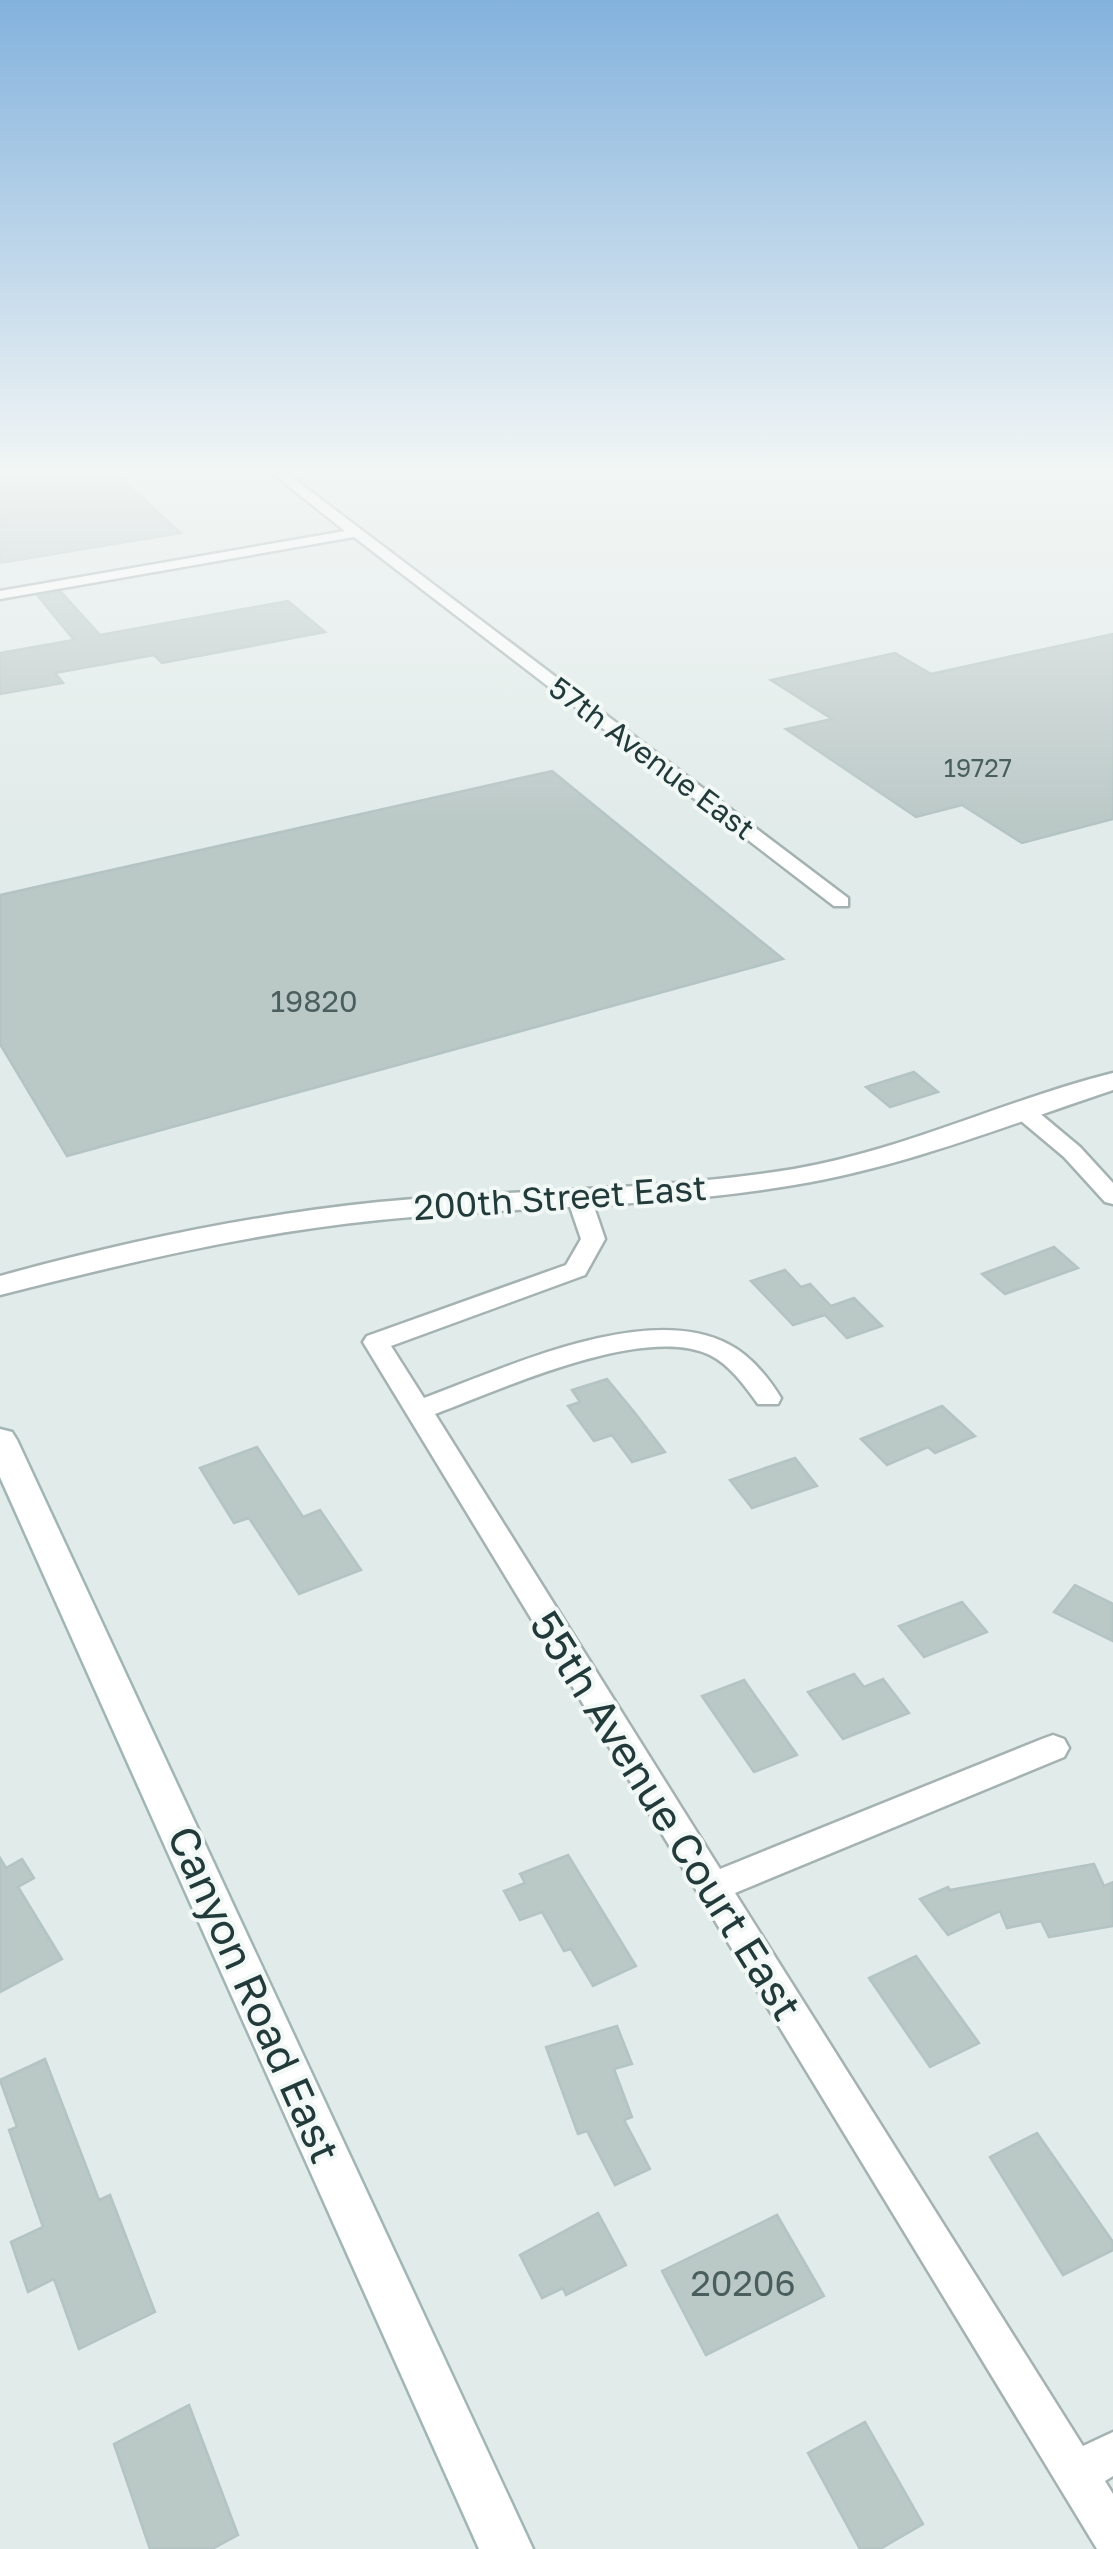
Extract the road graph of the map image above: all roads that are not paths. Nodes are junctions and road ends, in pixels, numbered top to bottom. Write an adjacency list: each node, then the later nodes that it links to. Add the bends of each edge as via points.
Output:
1 (40, 588): 3 (street)
2 (428, 588): 4 (street, 57th Avenue East)
3 (0, 595)
4 (841, 902)
5 (1113, 1080): 6 (street, 200th Street East)
6 (1023, 1111): 7 (street, 200th Street East, via 796,1177); 8 (street)
7 (579, 1198): 9 (street, 200th Street East, via 377,1211 204,1236); 11 (street, 55th Avenue Court East, via 593,1239 576,1270 376,1342)
8 (1113, 1198)
9 (0, 1286)
10 (768, 1398): 11 (street, via 715,1347 645,1340 600,1346)
11 (420, 1410): 14 (street, 55th Avenue Court East)
12 (0, 1440): 17 (street, Canyon Road East)
13 (1053, 1748): 14 (street)
14 (714, 1886): 15 (street, 55th Avenue Court East)
15 (1094, 2463): 16 (street, 55th Avenue Court East)
16 (1113, 2534)
17 (506, 2549)

